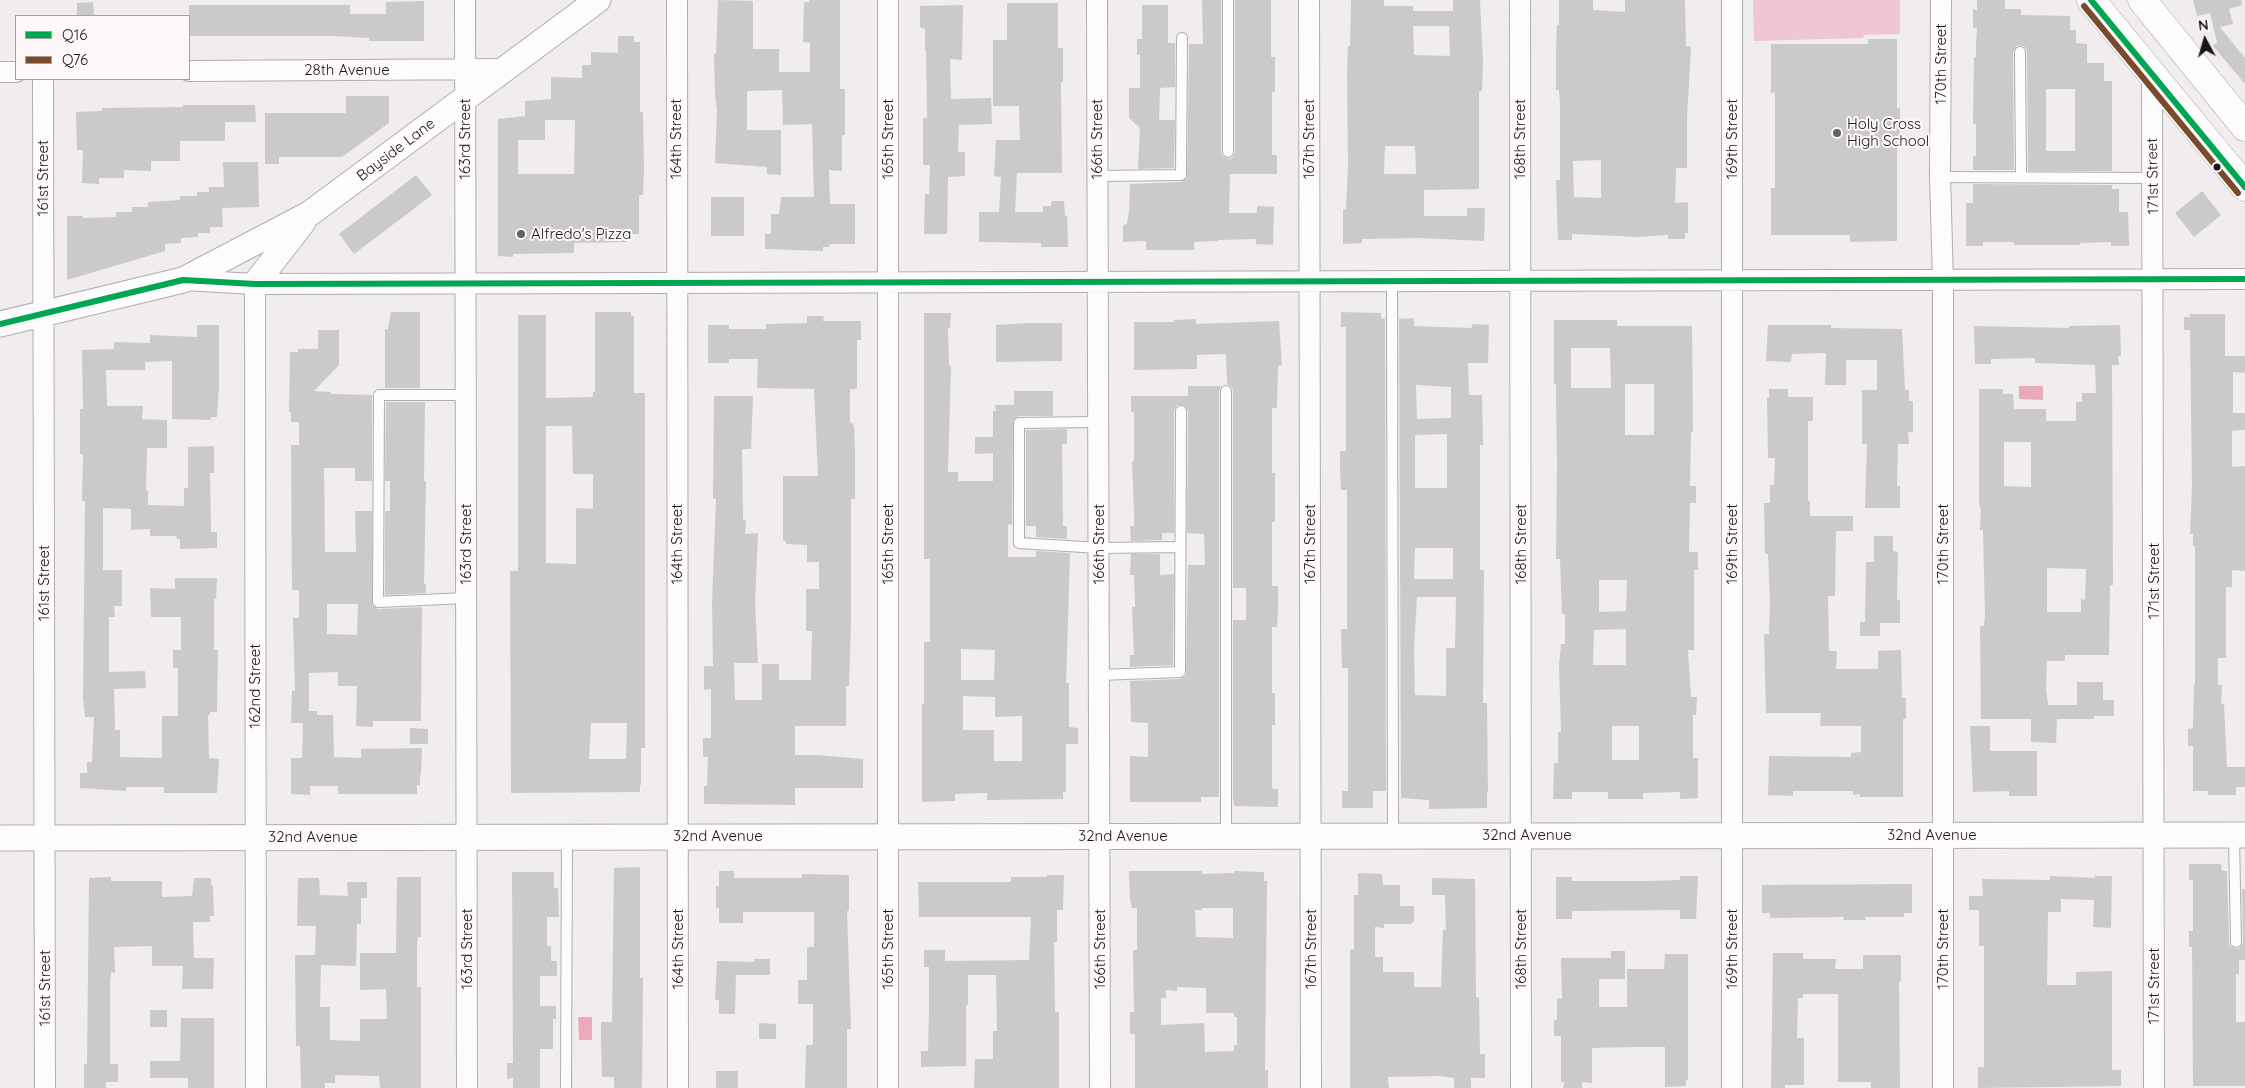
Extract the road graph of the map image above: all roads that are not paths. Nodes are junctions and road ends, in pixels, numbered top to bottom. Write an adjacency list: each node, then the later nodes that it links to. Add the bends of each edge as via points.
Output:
1 (465, 0): 16 (street, 163rd Street)
2 (598, 0): 15 (street, Bayside Lane)
3 (676, 0): 42 (street, 164th Street)
4 (888, 0): 37 (street, 165th Street)
5 (1098, 0): 25 (street, 166th Street)
6 (1228, 0): 24 (lane)
7 (1309, 0): 39 (street, 167th Street)
8 (1520, 0): 40 (street, 168th Street)
9 (1732, 0): 34 (street, 169th Street)
10 (1941, 0): 26 (street, 170th Street)
11 (2091, 0): 20 (main road)
12 (2142, 0): 23 (main road)
13 (1182, 38): 25 (lane, via 1181,175)
14 (2020, 52): 27 (lane)
15 (504, 69): 16 (street, 28th Avenue); 22 (street, Bayside Lane)
16 (465, 70): 17 (street, 28th Avenue); 22 (street, 163rd Street)
17 (190, 71)
18 (0, 72): 19 (street)
19 (15, 72)
20 (2152, 75): 28 (street, 171st Street); 29 (main road)
21 (43, 80): 44 (street, 161st Street)
22 (465, 98): 30 (street, Bayside Lane); 41 (street, 163rd Street)
23 (2245, 127)
24 (1228, 152)
25 (1097, 176): 38 (street, 166th Street)
26 (1940, 177): 27 (lane); 35 (street, 170th Street)
27 (2021, 177): 28 (lane)
28 (2153, 178): 36 (street, 171st Street)
29 (2245, 187)
30 (309, 214): 32 (street, Bayside Lane); 43 (street)
31 (2245, 279): 36 (street)
32 (182, 280): 43 (street); 44 (street, Bayside Lane)
33 (1392, 281): 39 (street); 40 (street); 54 (lane)
34 (1732, 281): 35 (street); 40 (street); 64 (street, 169th Street)
35 (1943, 281): 36 (street); 56 (street, 170th Street)
36 (2154, 281): 57 (street, 171st Street)
37 (888, 282): 38 (street); 42 (street); 60 (street, 165th Street)
38 (1098, 282): 39 (street); 49 (street, 166th Street)
39 (1310, 282): 63 (street, 167th Street)
40 (1520, 282): 55 (street, 168th Street)
41 (465, 283): 42 (street); 43 (street); 47 (street, 163rd Street)
42 (676, 283): 59 (street, 164th Street)
43 (255, 284): 65 (street, 162nd Street)
44 (44, 314): 45 (street, Bayside Lane); 69 (street, 161st Street)
45 (0, 324)
46 (1226, 391): 62 (lane)
47 (465, 395): 52 (street, 163rd Street); 52 (lane, via 379,395 378,602)
48 (1181, 410): 50 (lane)
49 (1098, 422): 51 (street, 166th Street); 51 (lane, via 1019,422 1019,544)
50 (1180, 547): 51 (lane); 53 (lane, via 1180,672)
51 (1099, 548): 53 (street, 166th Street)
52 (466, 598): 66 (street, 163rd Street)
53 (1099, 675): 61 (street, 166th Street)
54 (1393, 835): 55 (street, 32nd Avenue); 63 (street, 32nd Avenue)
55 (1521, 835): 64 (street, 32nd Avenue); 79 (street, 168th Street)
56 (1943, 835): 57 (street, 32nd Avenue); 64 (street, 32nd Avenue); 81 (street, 170th Street)
57 (2154, 835): 58 (street, 32nd Avenue); 82 (street, 171st Street)
58 (2239, 835): 70 (lane)
59 (677, 836): 60 (street, 32nd Avenue); 67 (street, 32nd Avenue); 75 (street, 164th Street)
60 (888, 836): 61 (street, 32nd Avenue); 76 (street, 165th Street)
61 (1100, 836): 62 (street, 32nd Avenue); 77 (street, 166th Street)
62 (1226, 836): 63 (street, 32nd Avenue)
63 (1310, 836): 78 (street, 167th Street)
64 (1732, 836): 80 (street, 169th Street)
65 (256, 837): 66 (street, 32nd Avenue); 69 (street, 32nd Avenue); 72 (street, 162nd Street)
66 (467, 837): 67 (street, 32nd Avenue); 73 (street, 163rd Street)
67 (567, 837): 74 (lane)
68 (0, 838): 69 (street, 32nd Avenue)
69 (45, 838): 71 (street, 161st Street)
70 (2236, 942)
71 (45, 1088)
72 (256, 1088)
73 (467, 1088)
74 (566, 1088)
75 (678, 1088)
76 (888, 1088)
77 (1100, 1088)
78 (1311, 1088)
79 (1521, 1088)
80 (1732, 1088)
81 (1944, 1088)
82 (2154, 1088)

